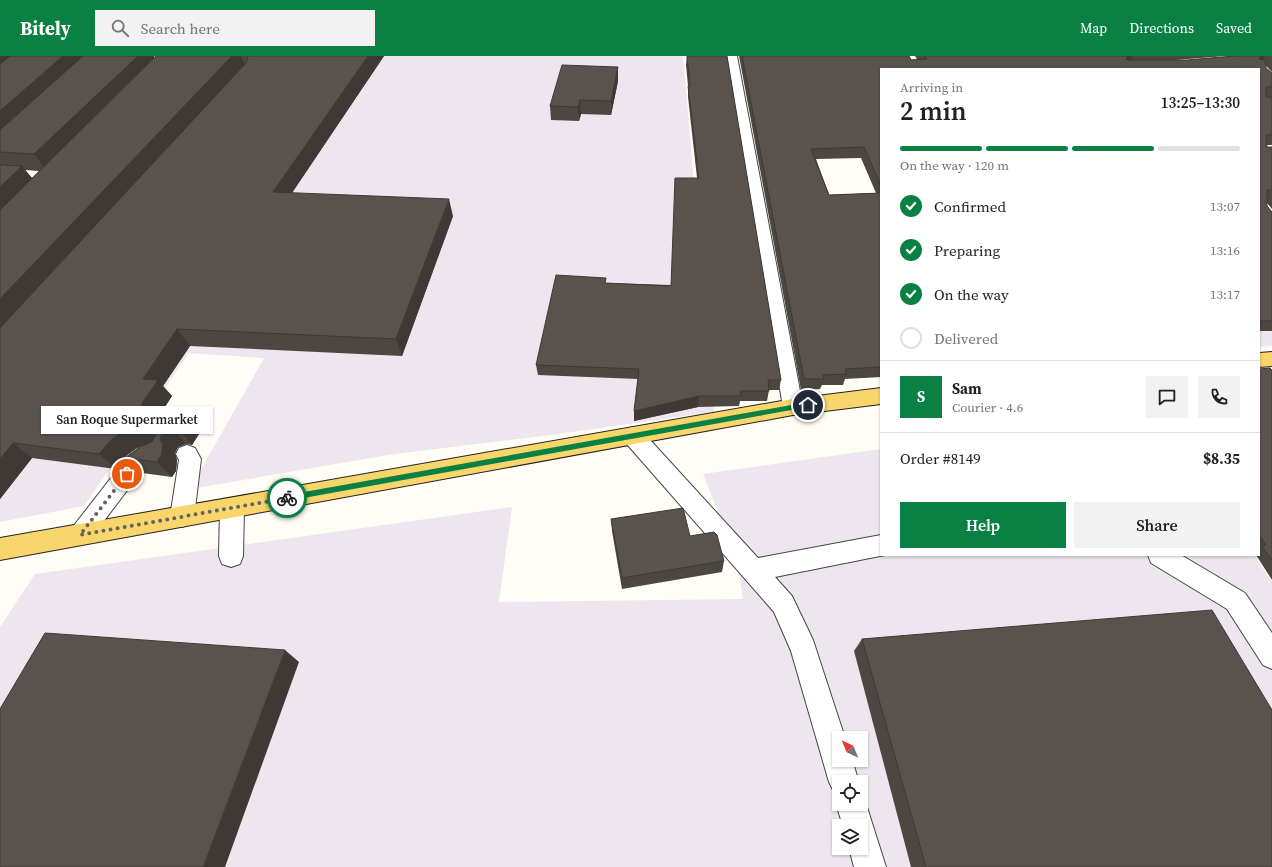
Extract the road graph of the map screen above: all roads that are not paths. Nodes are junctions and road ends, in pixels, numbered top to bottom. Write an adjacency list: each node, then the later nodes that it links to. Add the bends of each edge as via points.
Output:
1 (731, 56): 5 (street)
2 (1272, 359): 3 (main road)
3 (1260, 360)
4 (880, 396): 5 (main road)
5 (793, 407): 6 (main road)
6 (634, 436): 9 (main road); 16 (street)
7 (158, 450): 11 (street, via 136,462)
8 (186, 454): 10 (street, via 190,459)
9 (232, 508): 10 (main road); 14 (street)
10 (182, 517): 11 (main road)
11 (80, 535): 13 (main road)
12 (880, 546): 16 (street)
13 (0, 549)
14 (230, 556)
15 (1162, 556): 17 (street, via 1236,601)
16 (754, 570): 18 (street, via 783,604 804,649)
17 (1272, 656)
18 (842, 775)
19 (866, 855): 20 (street)
20 (870, 867)

